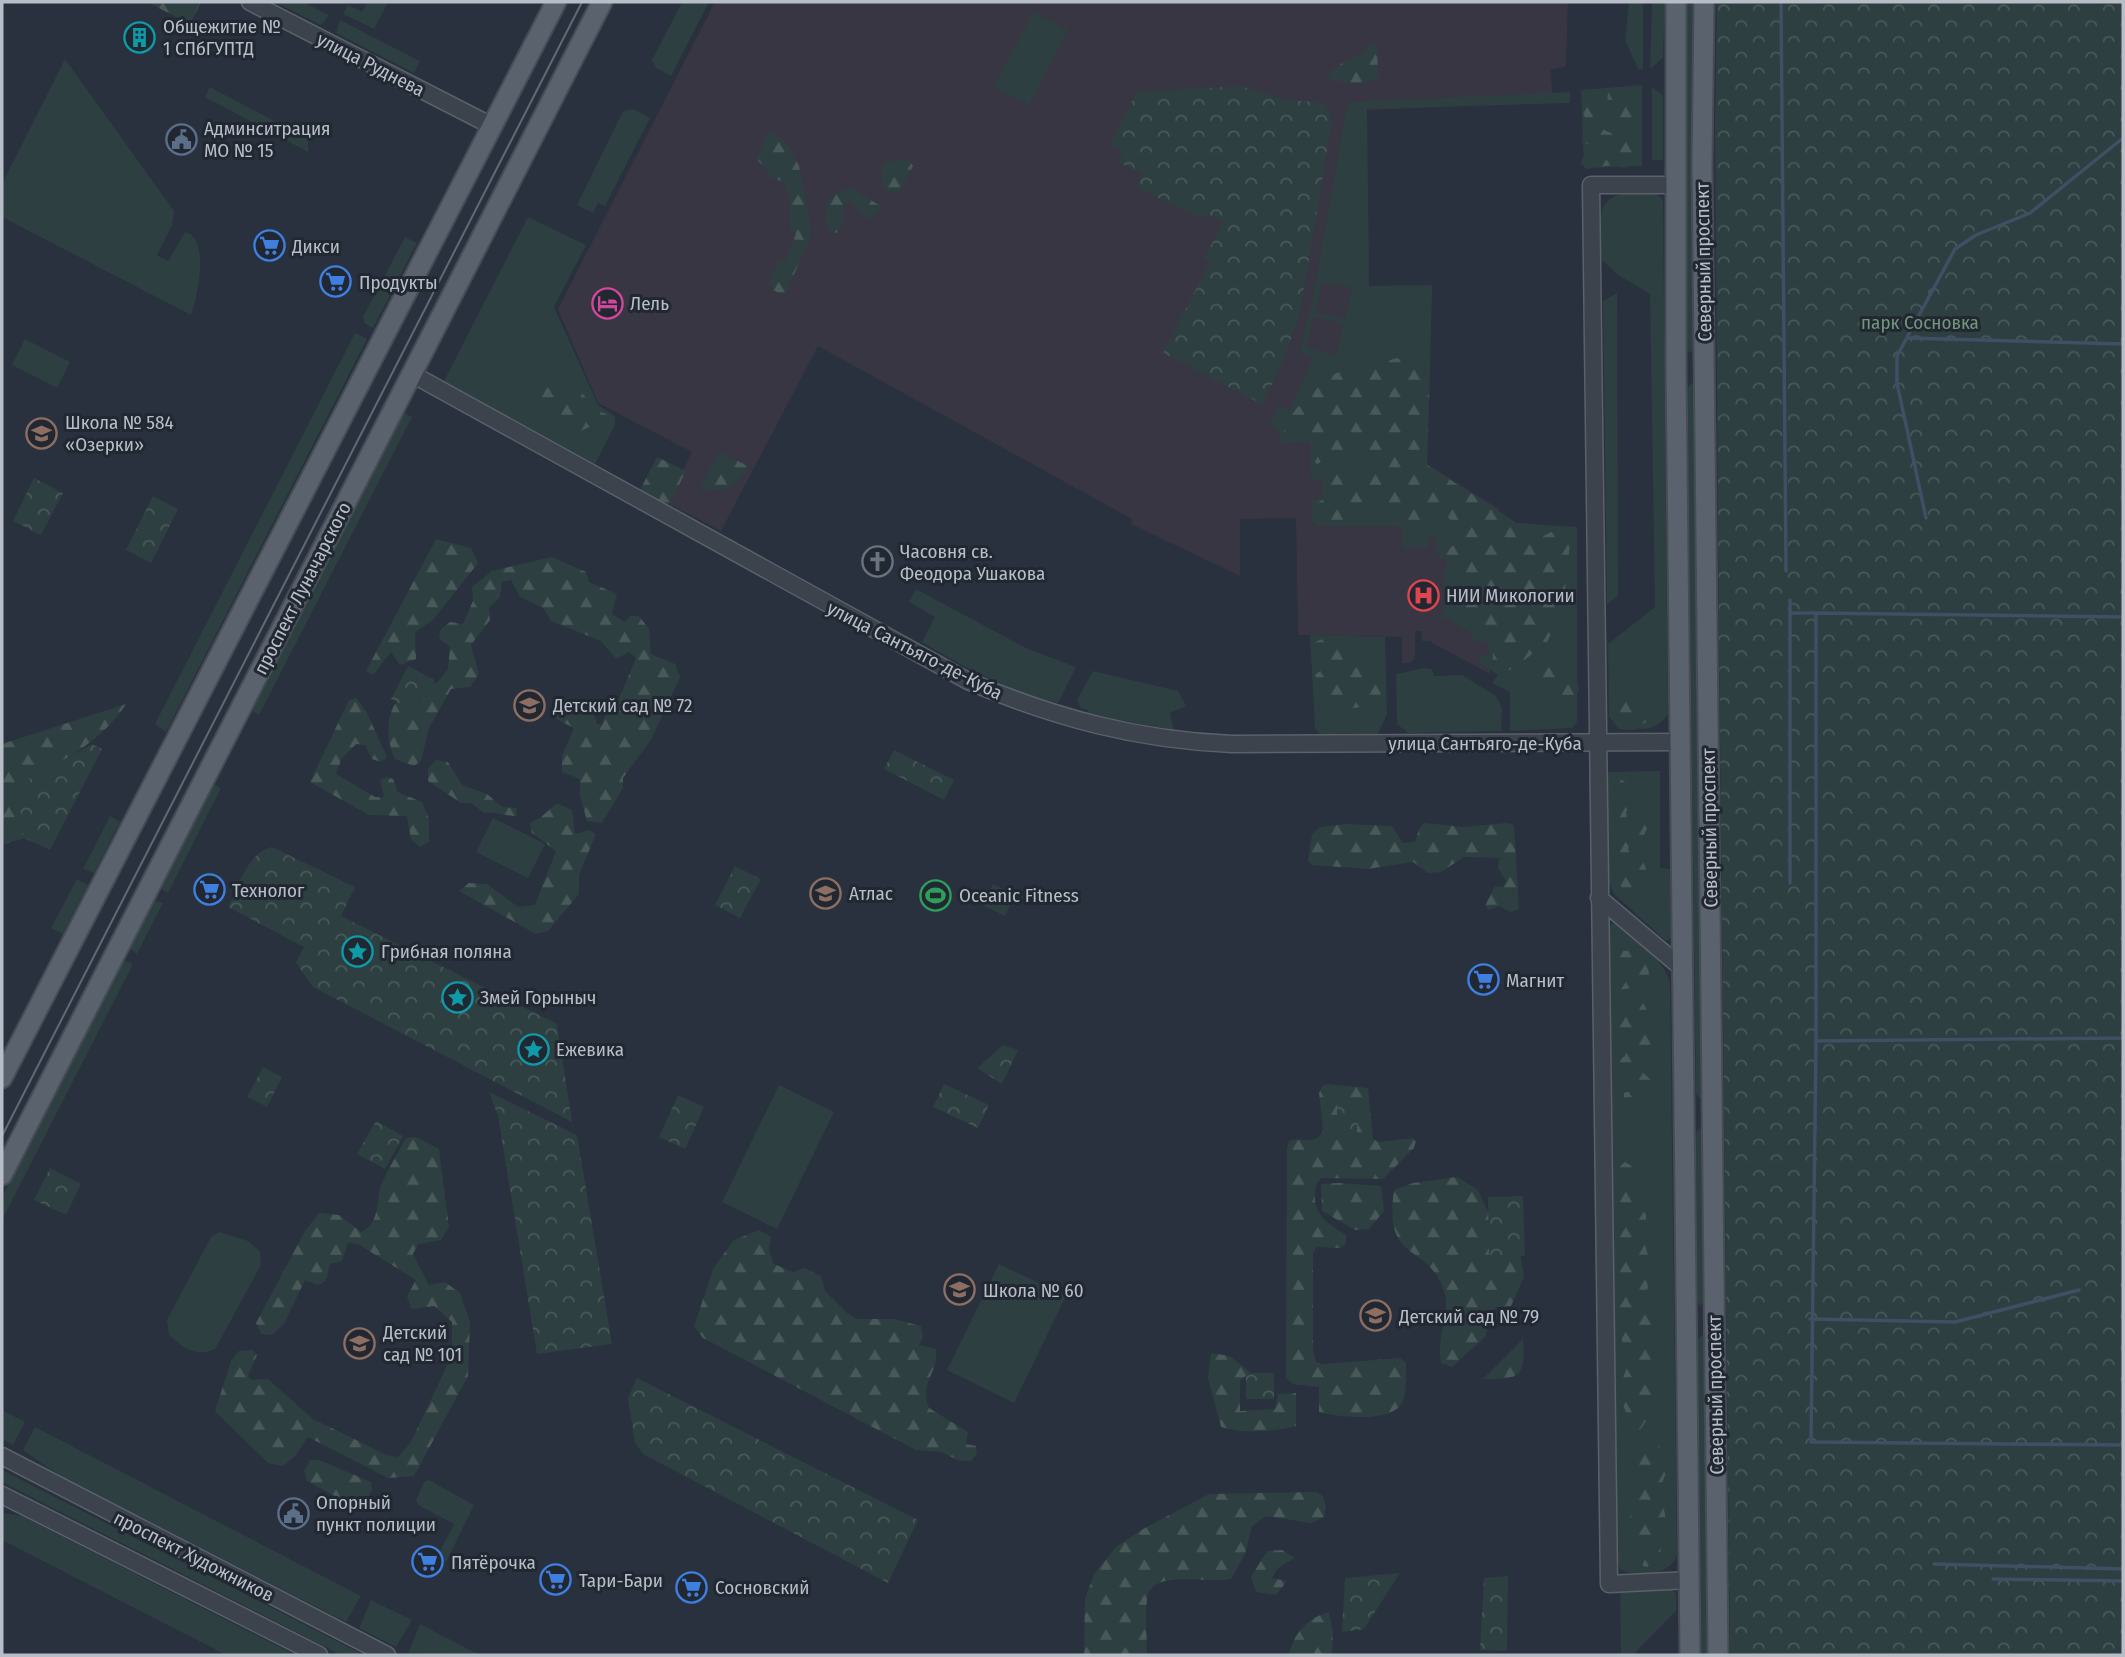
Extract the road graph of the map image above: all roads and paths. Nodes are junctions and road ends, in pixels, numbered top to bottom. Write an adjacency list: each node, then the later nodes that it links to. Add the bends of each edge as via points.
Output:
1 (250, 2): 6 (street, улица Руднева)
2 (556, 2): 6 (main road)
3 (603, 2): 10 (main road, проспект Луначарского)
4 (1676, 2): 7 (main road, Северный проспект)
5 (1704, 2): 9 (main road, Северный проспект)
6 (492, 126): 15 (main road)
7 (1674, 184): 8 (main road, Северный проспект); 12 (street, via 1591,185)
8 (1676, 369): 9 (main road); 11 (main road, Северный проспект)
9 (1704, 369): 16 (main road, Северный проспект)
10 (412, 373): 12 (street, улица Сантьяго-де-Куба, via 905,648 968,681 1046,713 1109,728 1215,743); 18 (main road, проспект Луначарского)
11 (1681, 742): 12 (street, улица Сантьяго-де-Куба); 14 (main road, Северный проспект)
12 (1597, 743): 13 (street)
13 (1599, 898): 14 (street); 23 (street, via 1609,1584)
14 (1683, 969): 17 (main road, Северный проспект)
15 (2, 1078)
16 (1712, 1106): 17 (main road, via 1703,1114 1692,1114); 20 (main road, Северный проспект)
17 (1684, 1107): 19 (main road, Северный проспект)
18 (2, 1175)
19 (1687, 1331): 20 (main road, via 1696,1323 1707,1322); 23 (main road, Северный проспект)
20 (1714, 1331): 27 (main road, Северный проспект)
21 (2, 1456): 25 (street, проспект Художников)
22 (2, 1495): 24 (street, проспект Художников)
23 (1690, 1580): 26 (main road, Северный проспект)
24 (319, 1655)
25 (387, 1655)
26 (1690, 1655)
27 (1718, 1655)

